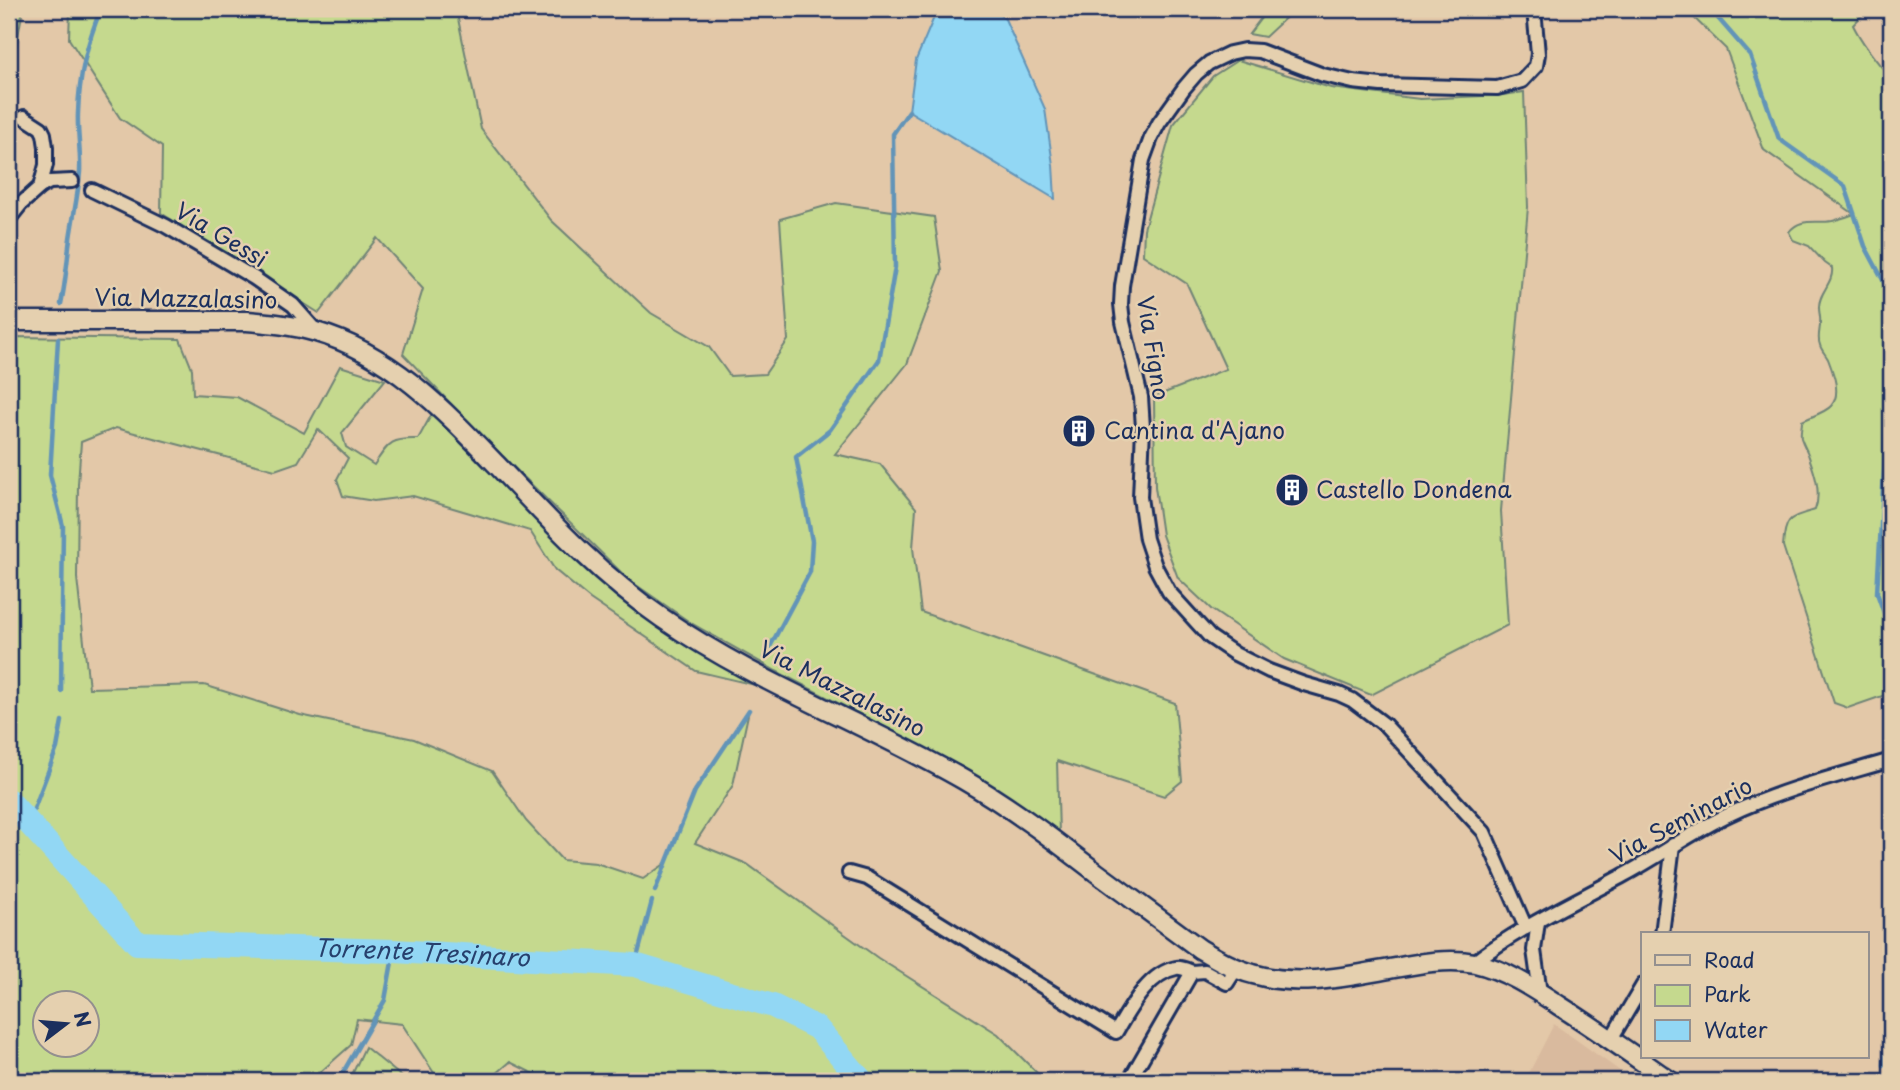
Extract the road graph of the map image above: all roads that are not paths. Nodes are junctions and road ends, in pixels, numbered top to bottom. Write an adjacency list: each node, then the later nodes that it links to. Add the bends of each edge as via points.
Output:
1 (1534, 9): 12 (street, Via Figno, via 1536,66 1522,81 1497,88 1353,82 1261,51 1230,53 1209,63 1184,88 1150,138 1121,304 1141,397 1140,497 1146,539 1170,592 1210,637 1235,654 1352,700 1385,724 1484,832)
2 (24, 117): 4 (street, via 44,134 46,165)
3 (72, 181): 4 (street)
4 (40, 187): 6 (street)
5 (92, 190): 8 (street, Via Gessi, via 166,226 254,278 293,306)
6 (9, 219)
7 (9, 321): 8 (main road, Via Mazzalasino, via 247,321)
8 (316, 332): 15 (main road, Via Mazzalasino, via 387,366 436,404 604,574 664,620 993,796 1200,949)
9 (1891, 760): 10 (street, Via Seminario, via 1753,804)
10 (1673, 845): 12 (street, Via Seminario); 13 (street)
11 (849, 873): 16 (street, via 867,878 1116,1032 1144,988 1164,972 1179,967)
12 (1532, 925): 14 (street, Via Seminario); 18 (street)
13 (1662, 932)
14 (1473, 963): 15 (main road, Via Mazzalasino, via 1439,962 1302,981); 18 (main road, Via Mazzalasino, via 1496,969)
15 (1236, 969): 16 (street, via 1227,983 1205,971)
16 (1192, 972): 20 (street)
17 (1641, 988): 19 (street)
18 (1540, 993): 19 (main road, Via Mazzalasino)
19 (1611, 1039): 21 (main road, Via Mazzalasino)
20 (1129, 1081)
21 (1671, 1081)

